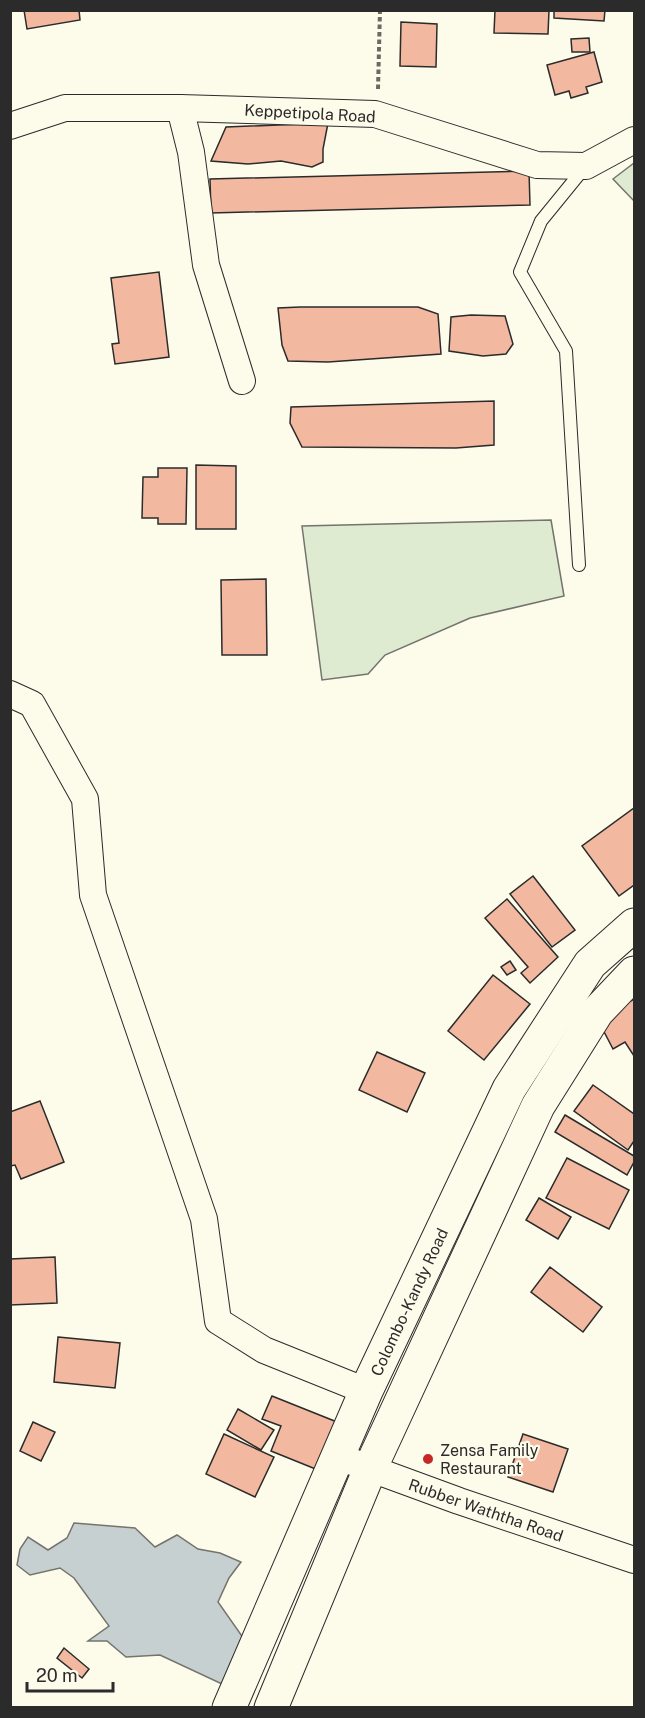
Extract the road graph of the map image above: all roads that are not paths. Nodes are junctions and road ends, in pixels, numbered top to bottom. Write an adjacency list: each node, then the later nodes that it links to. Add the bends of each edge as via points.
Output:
1 (180, 108): 2 (street, Keppetipola Road, via 65,108); 4 (street, Keppetipola Road, via 375,114 537,165); 5 (street, via 206,265)
2 (10, 126)
3 (634, 140): 4 (street, Keppetipola Road)
4 (586, 166): 6 (lane, via 542,221 520,272 566,351)
5 (242, 381)
6 (579, 565)
7 (10, 694): 10 (street, via 32,704 85,799 93,895 204,1219 218,1322 264,1350)
8 (634, 925): 10 (highway, Colombo-Kandy Road, via 590,964 509,1089)
9 (634, 973): 12 (highway, via 597,1012 538,1106)
10 (366, 1391): 11 (highway, Colombo-Kandy Road)
11 (339, 1457): 12 (street, Rubber Waththa Road); 14 (highway, Colombo-Kandy Road)
12 (370, 1469): 13 (street, Rubber Waththa Road); 15 (highway)
13 (634, 1560)
14 (229, 1707)
15 (271, 1707)

